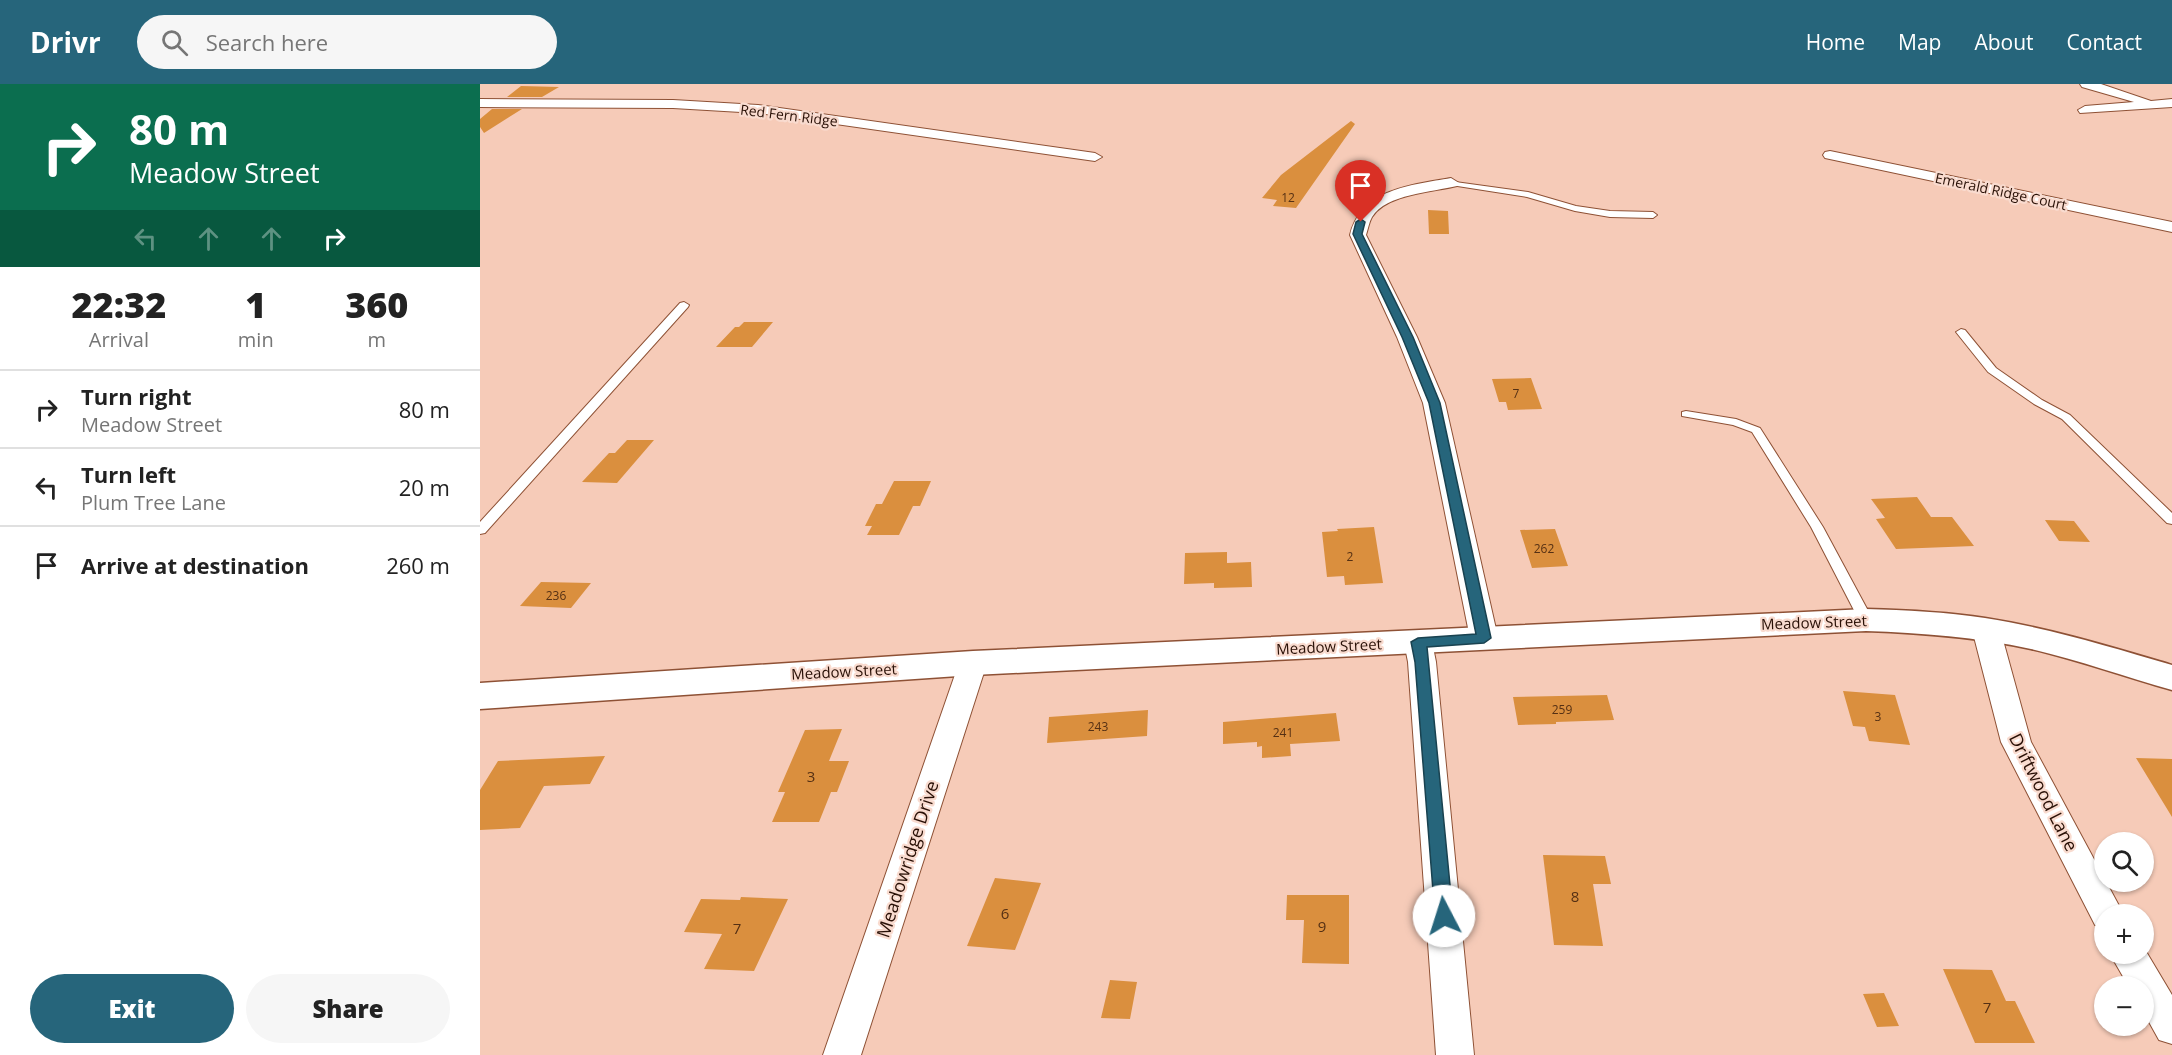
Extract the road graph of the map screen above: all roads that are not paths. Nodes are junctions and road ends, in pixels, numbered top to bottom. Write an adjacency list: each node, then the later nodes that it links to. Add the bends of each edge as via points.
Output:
1 (2087, 84): 4 (street)
2 (480, 103): 7 (street, Red Fern Ridge, via 673,104 758,109)
3 (2172, 103): 4 (street)
4 (2157, 105): 5 (street)
5 (2085, 110)
6 (1830, 154): 10 (street, Emerald Ridge Court)
7 (1095, 157)
8 (1451, 183): 9 (lane, via 1610,214); 18 (street, via 1413,189 1369,209 1358,234 1434,403)
9 (1653, 215)
10 (2172, 227)
11 (684, 305): 15 (lane)
12 (1961, 332): 14 (lane, via 1992,370 2066,417)
13 (1686, 414): 16 (lane, via 1736,422 1756,430 1817,527)
14 (2172, 520)
15 (480, 530)
16 (1866, 620): 17 (street, Meadow Street); 18 (street, Meadow Street)
17 (1986, 629): 21 (street, Meadow Street, via 2075,648); 23 (street, Driftwood Lane, via 2016,742)
18 (1484, 638): 19 (street, Meadow Street)
19 (1418, 642): 20 (street, Meadow Street); 27 (street)
20 (973, 663): 22 (street, Meadow Street); 26 (street, Meadowridge Drive)
21 (2172, 678)
22 (480, 696)
23 (2101, 904)
24 (2134, 964): 25 (street)
25 (2172, 1028)
26 (842, 1055)
27 (1455, 1055)

